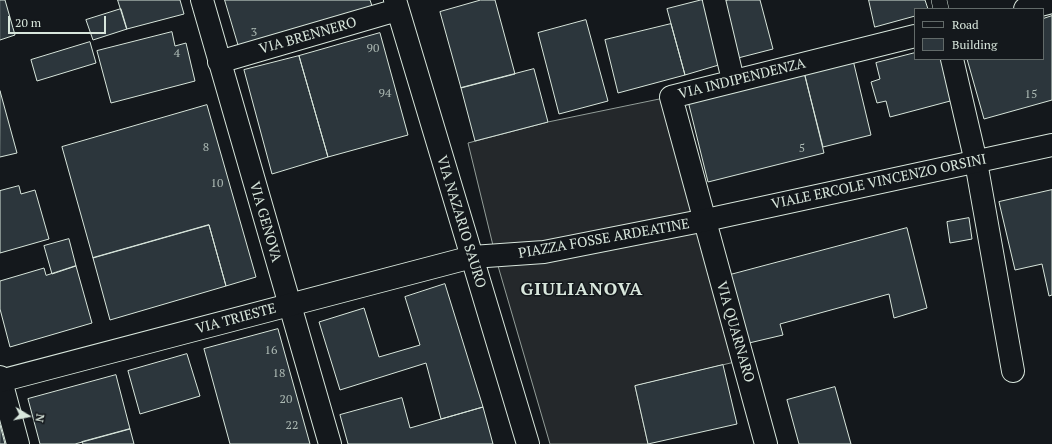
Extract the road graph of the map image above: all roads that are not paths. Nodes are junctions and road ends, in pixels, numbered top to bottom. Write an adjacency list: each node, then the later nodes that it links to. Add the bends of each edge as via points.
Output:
1 (202, 0): 8 (street, VIA GENOVA)
2 (714, 0): 9 (street)
3 (1052, 2): 5 (street)
4 (396, 5): 8 (street, VIA BRENNERO); 13 (street, VIA NAZARIO SAURO)
5 (1028, 8)
6 (914, 36): 9 (street, VIA INDIPENDENZA)
7 (952, 60): 11 (street)
8 (219, 62): 14 (street, VIA GENOVA)
9 (734, 80): 12 (street, VIA INDIPENDENZA, via 671,97)
10 (1052, 145): 11 (street, VIALE ERCOLE VINCENZO ORSINI)
11 (976, 162): 12 (street, VIALE ERCOLE VINCENZO ORSINI); 15 (street)
12 (706, 220): 13 (street, PIAZZA FOSSE ARDEATINE, via 544,252); 20 (street, VIA QUARNARO)
13 (472, 257): 14 (street, VIA TRIESTE); 19 (street, VIA NAZARIO SAURO)
14 (289, 304): 16 (street, VIA TRIESTE); 18 (street, VIA GENOVA)
15 (1013, 371)
16 (0, 380): 17 (street)
17 (18, 444)
18 (330, 444)
19 (528, 444)
20 (766, 444)

